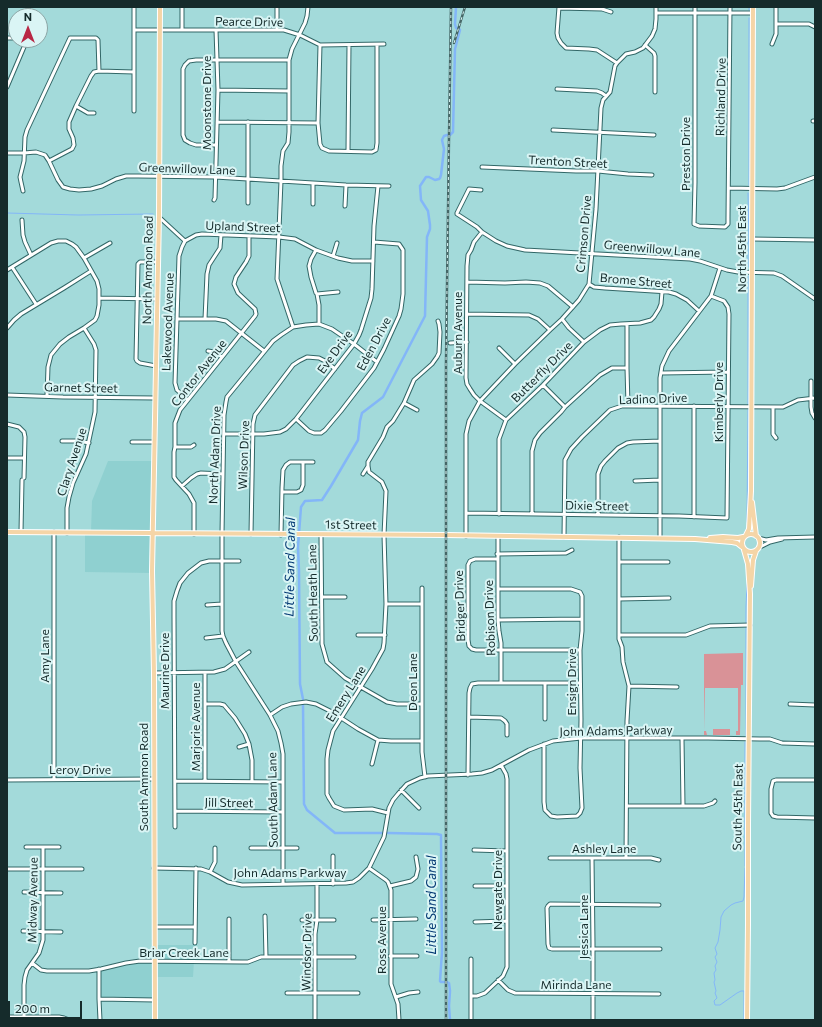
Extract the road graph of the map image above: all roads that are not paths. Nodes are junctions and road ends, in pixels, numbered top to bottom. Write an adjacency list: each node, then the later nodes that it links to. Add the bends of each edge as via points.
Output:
1 (134, 7): 19 (street)
2 (160, 7): 20 (main road, North Ammon Road)
3 (182, 7): 21 (street)
4 (277, 7): 23 (street)
5 (308, 7): 24 (street)
6 (656, 7): 13 (street)
7 (695, 7): 14 (street)
8 (730, 7): 15 (street, Richland Drive)
9 (753, 7): 16 (main road, North 45th East)
10 (776, 7): 17 (street)
11 (559, 8): 12 (street, via 602,9); 34 (street, via 557,33 566,48 597,50)
12 (611, 12)
13 (656, 13): 14 (street); 30 (street, via 655,29)
14 (695, 13): 15 (street); 70 (street, Preston Drive, via 694,224 725,227 728,224)
15 (730, 13): 16 (street); 70 (street, Richland Drive)
16 (753, 13): 71 (main road, North 45th East)
17 (776, 24): 18 (street, via 809,24); 26 (street)
18 (815, 27)
19 (134, 30): 20 (street, Pearce Drive); 36 (street)
20 (160, 30): 21 (street, Pearce Drive); 61 (main road, North Ammon Road)
21 (182, 30): 22 (street, Pearce Drive)
22 (216, 30): 23 (street, Pearce Drive); 32 (street, Moonstone Drive)
23 (277, 30): 24 (street, Pearce Drive)
24 (300, 35): 27 (street, Pearce Drive); 33 (street)
25 (384, 44): 29 (street, Pearce Drive)
26 (772, 44)
27 (320, 45): 28 (street, Pearce Drive); 49 (street)
28 (349, 45): 29 (street, Pearce Drive); 54 (street)
29 (377, 45): 54 (street, via 376,150)
30 (645, 45): 34 (street, via 635,52 626,54); 41 (street, via 656,56)
31 (24, 48): 37 (street)
32 (217, 60): 33 (street); 39 (street, Moonstone Drive); 53 (street, via 189,61 183,70 183,136 196,145)
33 (289, 60): 40 (street)
34 (617, 62): 42 (street, Crimson Drive, via 610,92)
35 (100, 71): 36 (street); 43 (street, via 94,72 91,76); 56 (street, via 98,40 70,38 27,130)
36 (134, 72): 44 (street)
37 (7, 87)
38 (556, 89): 42 (street, via 597,91)
39 (218, 90): 40 (street); 46 (street, Moonstone Drive)
40 (289, 91): 48 (street)
41 (656, 92)
42 (606, 96): 51 (street, Crimson Drive, via 601,108)
43 (76, 106): 45 (street, via 88,113); 57 (street, via 69,122 74,145 72,149)
44 (134, 111)
45 (94, 113)
46 (217, 122): 47 (street); 53 (street, Moonstone Drive)
47 (248, 122): 48 (street); 64 (street)
48 (289, 123): 49 (street); 65 (street, via 288,143 283,151)
49 (318, 123): 54 (street, via 322,148 329,151)
50 (553, 130): 51 (street)
51 (599, 133): 52 (street); 59 (street, Crimson Drive)
52 (654, 135)
53 (216, 145): 63 (street, Moonstone Drive)
54 (348, 151)
55 (7, 153): 56 (street)
56 (24, 153): 57 (street, via 36,152 45,155); 73 (street, via 20,177)
57 (49, 161): 61 (street, Greenwillow Lane, via 58,180 70,189 91,189 126,176)
58 (482, 167): 59 (street, Trenton Street)
59 (598, 171): 60 (street, Trenton Street); 91 (street, Crimson Drive)
60 (652, 175)
61 (159, 176): 63 (street, Greenwillow Lane); 78 (main road, North Ammon Road)
62 (815, 176): 71 (street, via 785,188)
63 (215, 177): 64 (street, Greenwillow Lane); 74 (street, Moonstone Drive)
64 (248, 180): 65 (street, Greenwillow Lane); 75 (street)
65 (281, 181): 66 (street, Greenwillow Lane); 83 (street)
66 (313, 183): 67 (street, Greenwillow Lane); 76 (street)
67 (346, 185): 68 (street, Greenwillow Lane); 77 (street)
68 (378, 186): 69 (street, Greenwillow Lane); 87 (street, Eve Drive)
69 (389, 186)
70 (729, 188): 71 (street)
71 (752, 188): 84 (main road, North 45th East)
72 (481, 190): 80 (street, Greenwillow Lane, via 469,189 457,214)
73 (24, 191)
74 (214, 200)
75 (248, 203)
76 (313, 204)
77 (345, 206)
78 (159, 217): 86 (street); 96 (main road, North Ammon Road)
79 (22, 220): 92 (street, via 25,242)
80 (482, 232): 91 (street, Greenwillow Lane, via 501,244 514,248); 104 (street, Auburn Avenue, via 468,255)
81 (220, 235): 82 (street, Upland Street); 86 (street, Upland Street, via 196,235); 119 (street, via 220,248 209,265 207,274)
82 (249, 236): 83 (street, Upland Street); 128 (street, Contor Avenue, via 249,256 234,284 238,293 255,309 256,316)
83 (278, 237): 90 (street, Upland Street, via 295,239); 102 (street)
84 (752, 239): 85 (street); 101 (main road, North 45th East)
85 (815, 240)
86 (185, 241): 118 (street, Lakewood Avenue, via 179,256)
87 (374, 242): 95 (street, Eve Drive); 137 (street, Eden Drive, via 399,244 403,250 401,309)
88 (110, 243): 94 (street)
89 (337, 243): 93 (street)
90 (316, 250): 93 (street, Upland Street); 108 (street, via 309,266)
91 (592, 254): 98 (street, Greenwillow Lane, via 690,259); 105 (street, Crimson Drive)
92 (32, 255): 94 (street, via 58,241 72,244); 97 (street)
93 (333, 256): 95 (street, Upland Street, via 352,261)
94 (84, 258): 100 (street)
95 (373, 261): 132 (street, Eve Drive, via 371,298)
96 (158, 262): 111 (street, via 138,264); 112 (main road, North Ammon Road)
97 (12, 267): 99 (street); 114 (street)
98 (720, 268): 101 (street, Greenwillow Lane); 109 (street)
99 (7, 270)
100 (91, 271): 110 (street, via 97,281); 114 (street)
101 (751, 272): 113 (street, Greenwillow Lane, via 782,276); 160 (main road, North 45th East)
102 (277, 278): 103 (street); 124 (street)
103 (272, 279)
104 (466, 282): 115 (street, via 540,283 548,286); 117 (street, Auburn Avenue)
105 (589, 284): 107 (street, Brome Street, via 594,287); 115 (street, Crimson Drive)
106 (338, 292): 108 (street)
107 (662, 292): 116 (street, Brome Street, via 680,295); 123 (street, Butterfly Drive, via 659,309 651,320 640,324)
108 (317, 294): 122 (street)
109 (711, 296): 116 (street); 142 (street, Kimberly Drive, via 724,301 728,307)
110 (99, 298): 111 (street); 126 (street, via 95,320)
111 (137, 298): 112 (street); 139 (street, via 136,359 140,364)
112 (157, 299): 139 (main road, North Ammon Road)
113 (815, 299)
114 (36, 304): 125 (street)
115 (573, 307): 120 (street, Crimson Drive)
116 (699, 311): 143 (street, via 669,351)
117 (467, 314): 127 (street, via 529,315); 129 (street, Auburn Avenue)
118 (178, 319): 119 (street); 152 (street, Lakewood Avenue, via 175,383 179,393)
119 (205, 319): 128 (street, via 226,321)
120 (562, 319): 127 (street, Crimson Drive); 130 (street)
121 (438, 321): 154 (street, via 439,353 432,364 414,380)
122 (319, 324): 124 (street, North Adam Drive); 132 (street, via 332,329)
123 (627, 324): 130 (street, Butterfly Drive, via 610,325); 140 (street)
124 (293, 327): 135 (street, North Adam Drive)
125 (7, 328)
126 (84, 328): 147 (street, via 68,337 51,355); 148 (street, Clary Avenue, via 96,350)
127 (550, 330): 138 (street, Crimson Drive)
128 (242, 333): 135 (street); 136 (street, Contor Avenue)
129 (467, 342): 131 (street); 153 (street, Auburn Avenue, via 467,384)
130 (584, 342): 145 (street, Butterfly Drive)
131 (450, 343)
132 (354, 344): 137 (street); 141 (street, Eve Drive)
133 (499, 348): 138 (street)
134 (208, 350): 136 (street)
135 (264, 351): 164 (street, North Adam Drive, via 227,397)
136 (222, 358): 152 (street, Contor Avenue)
137 (377, 362): 166 (street, Eden Drive, via 341,411 321,433 309,431)
138 (515, 364): 153 (street, Crimson Drive)
139 (156, 366): 149 (main road, North Ammon Road)
140 (627, 368): 155 (street); 159 (street, via 612,368 600,375)
141 (335, 369): 166 (street, Eve Drive); 172 (street, Wilson Drive, via 319,358 304,358 296,362 255,415)
142 (728, 372): 143 (street); 158 (street, Kimberly Drive)
143 (661, 373): 156 (street)
144 (811, 381): 150 (street)
145 (543, 385): 159 (street); 167 (street, Butterfly Drive)
146 (7, 395): 147 (street, Garnet Street)
147 (47, 396): 148 (street, Garnet Street)
148 (96, 397): 149 (street, Garnet Street); 178 (street, Clary Avenue)
149 (155, 398): 177 (main road, North Ammon Road)
150 (810, 398): 151 (street, Ladino Drive); 161 (street, Ladino Drive, via 783,407); 165 (street)
151 (815, 398)
152 (188, 400): 180 (street, Contor Avenue, via 180,410 175,423)
153 (480, 401): 167 (street, Auburn Avenue); 193 (street, Crimson Drive, via 469,421 466,434)
154 (404, 403): 162 (street); 170 (street)
155 (628, 406): 156 (street, Ladino Drive); 196 (street, Ladino Drive, via 610,410 567,455)
156 (660, 406): 157 (street, Ladino Drive); 175 (street)
157 (694, 406): 158 (street, Ladino Drive); 199 (street)
158 (728, 406): 160 (street, Ladino Drive); 200 (street, Kimberly Drive)
159 (565, 407): 195 (street, via 533,444)
160 (751, 407): 161 (street, Ladino Drive); 191 (main road, North 45th East)
161 (773, 407): 173 (street)
162 (417, 410)
163 (217, 415): 164 (street)
164 (224, 415): 171 (street, North Adam Drive)
165 (815, 418)
166 (296, 420): 172 (street, Eve Drive, via 280,432)
167 (506, 420): 194 (street, Butterfly Drive, via 499,439)
168 (7, 424): 182 (street, via 22,429)
169 (383, 424): 170 (street)
170 (387, 427): 185 (street)
171 (224, 434): 172 (street, Eve Drive); 186 (street, North Adam Drive)
172 (253, 434): 208 (street, Wilson Drive)
173 (776, 438)
174 (62, 441): 178 (street)
175 (660, 441): 188 (street); 197 (street, via 627,443 605,461 598,474)
176 (132, 442): 177 (street)
177 (154, 442): 205 (main road, North Ammon Road)
178 (89, 443): 204 (street, Clary Avenue, via 69,497)
179 (194, 445): 180 (street)
180 (175, 447): 190 (street, Contor Avenue, via 174,477)
181 (7, 458): 182 (street)
182 (24, 458): 202 (street)
183 (303, 462): 184 (street); 192 (street, via 290,462 286,465 282,474); 192 (street, via 301,490)
184 (313, 462)
185 (368, 466): 187 (street); 211 (street, Emery Lane, via 369,472 382,482 386,491)
186 (223, 474): 190 (street, via 201,473); 207 (street, North Adam Drive)
187 (363, 474)
188 (660, 480): 189 (street); 198 (street)
189 (635, 481)
190 (182, 486): 206 (street, Contor Avenue, via 194,503)
191 (751, 491): 214 (main road, North 45th East, via 749,529); 217 (main road, North 45th East)
192 (282, 492): 209 (street)
193 (466, 514): 194 (street, Dixie Street); 212 (street, Crimson Drive)
194 (499, 514): 195 (street, Dixie Street)
195 (532, 514): 196 (street, Dixie Street)
196 (565, 515): 197 (street, Dixie Street); 215 (street, Ladino Drive)
197 (598, 515): 198 (street, Dixie Street)
198 (660, 516): 199 (street, Dixie Street); 219 (street)
199 (694, 517): 200 (street, Dixie Street)
200 (727, 518)
201 (7, 532): 202 (main road, 1st Street)
202 (21, 532): 203 (main road, 1st Street)
203 (54, 532): 204 (main road, 1st Street); 286 (street, Amy Lane)
204 (67, 533): 205 (main road, 1st Street)
205 (152, 534): 206 (main road, 1st Street); 255 (main road, South Ammon Road)
206 (194, 534): 207 (main road, 1st Street)
207 (222, 534): 208 (main road, 1st Street); 227 (street, South Adam Lane)
208 (251, 534): 209 (main road, 1st Street)
209 (281, 534): 210 (main road, 1st Street)
210 (321, 535): 211 (main road, 1st Street); 234 (street, South Heath Lane)
211 (384, 536): 212 (main road, 1st Street); 239 (street, Emery Lane)
212 (466, 536): 213 (main road, 1st Street)
213 (498, 536): 215 (main road, 1st Street); 225 (street, Robison Drive)
214 (745, 536): 217 (main road, via 750,534); 221 (main road); 222 (main road, via 742,541)
215 (564, 537): 216 (main road, 1st Street)
216 (619, 537): 219 (main road, 1st Street); 229 (street)
217 (757, 537): 220 (street, via 766,540); 224 (main road, via 760,544)
218 (815, 537): 220 (street)
219 (660, 538): 221 (main road, 1st Street)
220 (788, 538): 224 (street, via 770,542)
221 (695, 539): 222 (main road, via 734,542)
222 (743, 549): 224 (main road, via 750,553); 233 (main road, South 45th East, via 747,558)
223 (572, 550): 225 (street, via 566,553)
224 (758, 550): 233 (main road, South 45th East, via 753,560)
225 (497, 554): 226 (street, Robison Drive)
226 (497, 559): 232 (street, Robison Drive); 250 (street, Bridger Drive, via 475,559 468,565 468,640 472,650)
227 (222, 561): 228 (street, Maurine Drive); 238 (street, South Adam Lane); 254 (street, Maurine Drive, via 201,563 180,583 174,601)
228 (239, 561)
229 (619, 562): 230 (street); 237 (street)
230 (668, 562)
231 (422, 588): 240 (street, Deon Lane)
232 (498, 589): 242 (street, Ensign Drive, via 571,589 580,592); 243 (street, Robison Drive)
233 (750, 594): 244 (main road, South 45th East)
234 (322, 597): 235 (street); 262 (street, South Heath Lane, via 322,644 327,662 345,678)
235 (345, 597)
236 (669, 598): 237 (street)
237 (619, 599): 247 (street)
238 (222, 604): 241 (street); 248 (street, South Adam Lane)
239 (386, 604): 240 (street); 246 (street, Emery Lane)
240 (422, 604): 264 (street, Deon Lane)
241 (207, 605)
242 (582, 619): 243 (street); 251 (street, Ensign Drive)
243 (498, 620): 250 (street, Robison Drive)
244 (750, 625): 247 (street, via 710,626 686,635); 274 (main road, South 45th East)
245 (358, 635): 246 (street)
246 (385, 635): 262 (street, Emery Lane, via 383,649)
247 (619, 635): 260 (street)
248 (223, 636): 249 (street); 253 (street, South Adam Lane)
249 (206, 638)
250 (501, 650): 251 (street); 257 (street, Robison Drive)
251 (580, 650): 259 (street, Ensign Drive)
252 (250, 652): 253 (street)
253 (236, 662): 256 (street, via 224,669); 267 (street, South Adam Lane)
254 (174, 672): 255 (street); 256 (street); 290 (street, Maurine Drive)
255 (154, 673): 287 (main road, South Ammon Road)
256 (205, 673): 263 (street, Marjorie Avenue)
257 (501, 682): 258 (street); 268 (street, via 472,684 469,693)
258 (545, 683): 259 (street); 270 (street)
259 (580, 683): 272 (street, Ensign Drive)
260 (628, 686): 261 (street); 273 (street)
261 (677, 686)
262 (361, 687): 264 (street, South Heath Lane, via 387,702); 269 (street, Emery Lane)
263 (205, 704): 278 (street, via 220,704 227,708); 291 (street, Marjorie Avenue)
264 (422, 704): 277 (street, Deon Lane)
265 (790, 704): 266 (street)
266 (815, 705)
267 (270, 714): 269 (street, via 287,705 300,702 316,704); 293 (street, South Adam Lane, via 278,731 283,754)
268 (469, 717): 271 (street, via 501,718 507,724); 284 (street)
269 (341, 718): 276 (street); 301 (street, Emery Lane, via 333,732 328,750 327,794 334,806 344,810 372,809)
270 (545, 719)
271 (507, 735)
272 (581, 738): 273 (street, John Adams Parkway); 279 (street, John Adams Parkway); 279 (street, Ensign Drive, via 582,808 580,813 572,817 551,816 545,810)
273 (627, 738): 275 (street, John Adams Parkway); 297 (street)
274 (749, 738): 275 (street, John Adams Parkway); 280 (street, John Adams Parkway); 385 (main road, South 45th East)
275 (682, 739): 296 (street)
276 (378, 740): 277 (street); 282 (street)
277 (422, 741): 285 (street, Deon Lane)
278 (249, 744): 281 (street); 292 (street)
279 (544, 744): 283 (street, John Adams Parkway)
280 (815, 744)
281 (239, 747)
282 (372, 764)
283 (502, 765): 284 (street, John Adams Parkway, via 482,773); 312 (street, Newgate Drive, via 507,779)
284 (468, 775): 285 (street, John Adams Parkway)
285 (425, 777): 294 (street, John Adams Parkway)
286 (54, 779): 287 (street, Leroy Drive); 288 (street, Leroy Drive)
287 (154, 779): 319 (main road, South Ammon Road)
288 (7, 780)
289 (815, 780): 302 (street, via 773,782 771,813 777,817)
290 (175, 781): 291 (street); 299 (street, Maurine Drive)
291 (205, 781): 292 (street)
292 (252, 781): 293 (street)
293 (282, 782): 300 (street, South Adam Lane)
294 (401, 790): 298 (street); 301 (street, John Adams Parkway, via 393,800)
295 (715, 801): 296 (street, via 704,806)
296 (683, 805): 297 (street)
297 (627, 806): 317 (street)
298 (420, 808)
299 (175, 811): 300 (street, Jill Street); 303 (street, Maurine Drive)
300 (282, 812): 309 (street, South Adam Lane)
301 (388, 813): 321 (street, John Adams Parkway, via 384,837)
302 (815, 818)
303 (175, 827)
304 (26, 846): 305 (street)
305 (43, 847): 306 (street); 323 (street, Midway Avenue)
306 (59, 847)
307 (215, 848): 325 (street, via 215,862)
308 (251, 848): 309 (street)
309 (283, 848): 310 (street); 326 (street, South Adam Lane)
310 (296, 848)
311 (474, 850): 312 (street)
312 (507, 851): 331 (street, Newgate Drive)
313 (333, 856): 328 (street)
314 (416, 857): 329 (street, via 416,877 411,881)
315 (550, 858): 316 (street, Ashley Lane)
316 (592, 858): 317 (street, Ashley Lane); 335 (street, Jessica Lane)
317 (626, 858): 318 (street, Ashley Lane)
318 (658, 860)
319 (154, 868): 320 (street, John Adams Parkway); 347 (main road, South Ammon Road)
320 (196, 868): 325 (street, John Adams Parkway); 348 (street)
321 (369, 868): 328 (street, John Adams Parkway, via 353,882); 329 (street)
322 (7, 869): 323 (street)
323 (43, 869): 324 (street); 333 (street, Midway Avenue)
324 (82, 869)
325 (210, 872): 326 (street, John Adams Parkway, via 233,884)
326 (283, 884): 327 (street, John Adams Parkway)
327 (317, 884): 328 (street, John Adams Parkway); 341 (street, Windsor Drive)
328 (333, 884)
329 (390, 886): 344 (street, Ross Avenue)
330 (475, 886): 331 (street)
331 (506, 886): 345 (street, Newgate Drive)
332 (24, 892): 333 (street)
333 (43, 893): 334 (street); 350 (street, Midway Avenue)
334 (61, 893)
335 (593, 904): 336 (street); 353 (street, Jessica Lane); 353 (street, via 550,904 548,946 552,949)
336 (659, 905)
337 (265, 916): 355 (street)
338 (229, 919): 362 (street)
339 (416, 919): 344 (street)
340 (302, 920): 341 (street)
341 (317, 920): 342 (street); 358 (street, Windsor Drive)
342 (334, 920)
343 (373, 920): 344 (street)
344 (390, 920): 356 (street, Ross Avenue)
345 (506, 921): 346 (street); 365 (street, Newgate Drive, via 507,967)
346 (475, 922)
347 (155, 927): 348 (street); 361 (main road, South Ammon Road)
348 (195, 927): 352 (street)
349 (24, 931): 350 (street)
350 (43, 932): 351 (street); 363 (street, Midway Avenue, via 39,953)
351 (61, 932)
352 (195, 943)
353 (594, 949): 354 (street); 370 (street, Jessica Lane)
354 (660, 949)
355 (266, 956): 358 (street, Briar Creek Lane); 362 (street, Briar Creek Lane, via 248,962)
356 (390, 956): 357 (street); 373 (street, Ross Avenue, via 391,984)
357 (417, 956)
358 (315, 957): 359 (street, Briar Creek Lane); 368 (street, Windsor Drive)
359 (354, 957)
360 (472, 959): 372 (street)
361 (155, 961): 362 (street, Briar Creek Lane); 364 (street, Briar Creek Lane, via 126,963); 375 (main road, South Ammon Road)
362 (229, 962)
363 (32, 963): 364 (street, Briar Creek Lane, via 47,971); 377 (street, Midway Avenue, via 25,977)
364 (99, 970): 374 (street)
365 (498, 980): 370 (street, Mirinda Lane, via 515,993); 372 (street, Newgate Drive, via 484,993)
366 (418, 992): 373 (street)
367 (287, 993): 368 (street)
368 (316, 993): 369 (street); 381 (street, Windsor Drive)
369 (358, 993)
370 (593, 994): 371 (street, Mirinda Lane); 384 (street, Jessica Lane)
371 (659, 994)
372 (471, 996): 383 (street)
373 (396, 997): 382 (street, Ross Avenue)
374 (99, 999): 375 (street); 379 (street)
375 (155, 1000): 380 (main road, South Ammon Road)
376 (7, 1017): 377 (street)
377 (24, 1018): 378 (street, via 58,1017)
378 (69, 1020)
379 (100, 1020)
380 (155, 1020)
381 (315, 1020)
382 (399, 1020)
383 (471, 1020)
384 (593, 1020)
385 (747, 1020)

